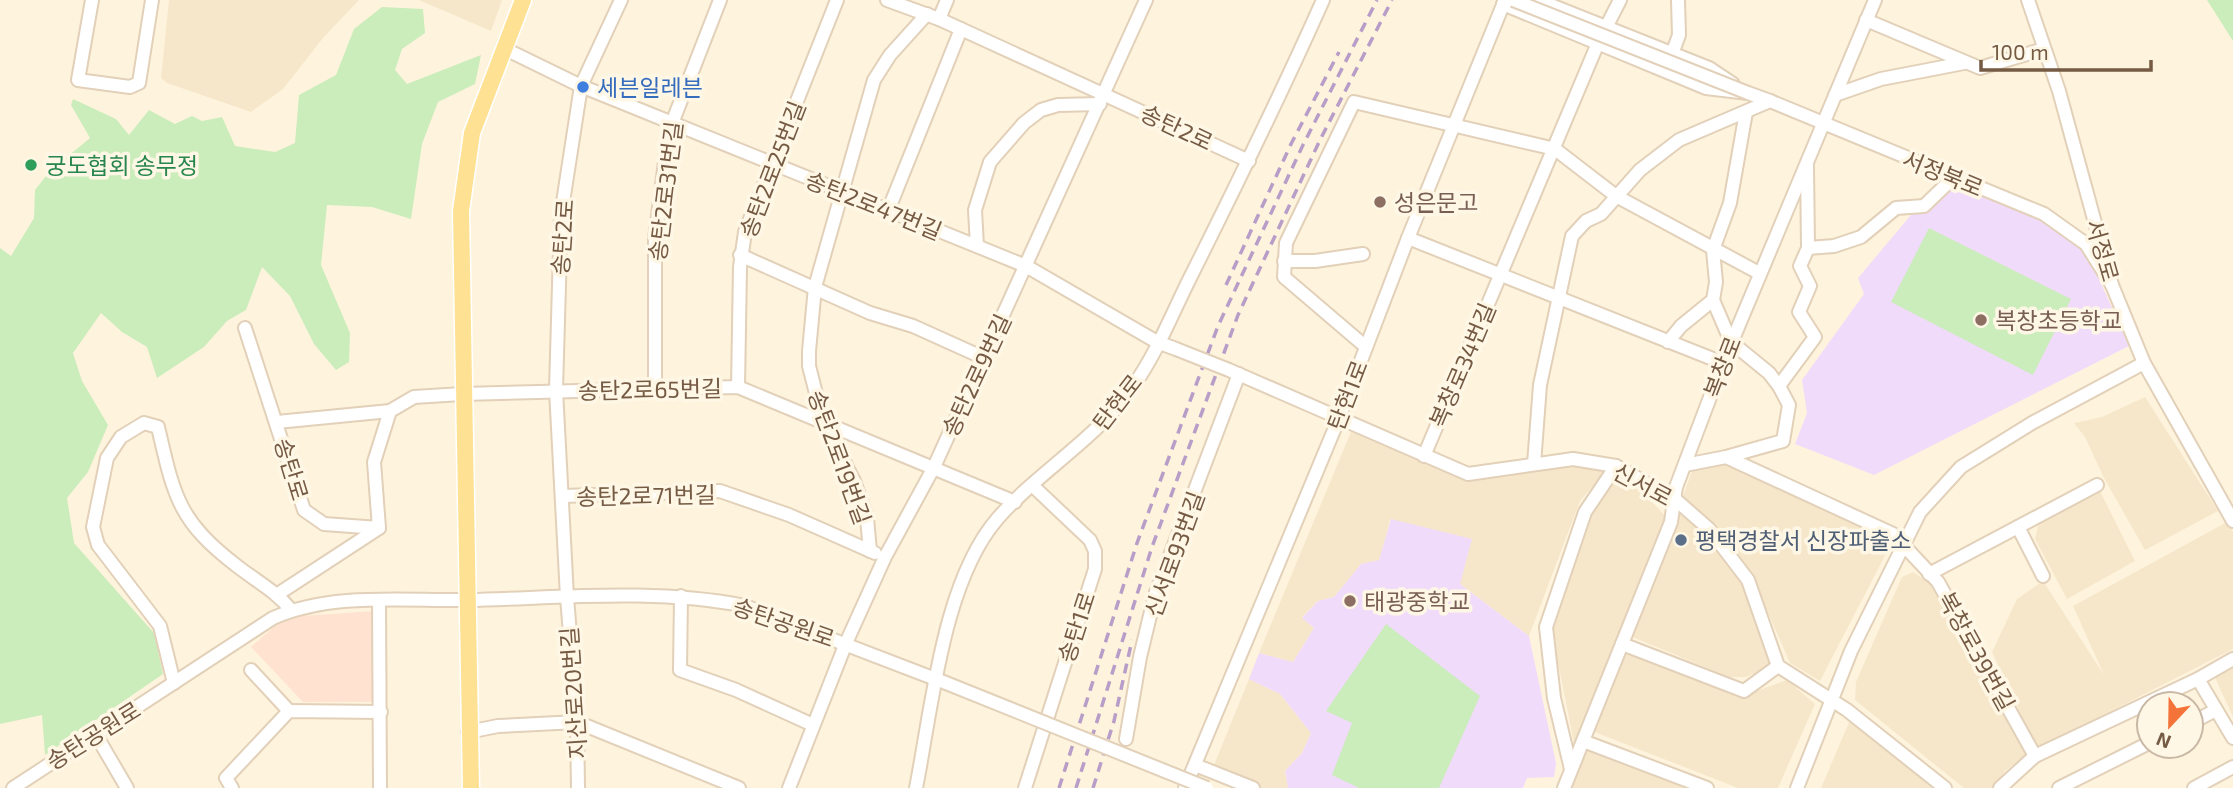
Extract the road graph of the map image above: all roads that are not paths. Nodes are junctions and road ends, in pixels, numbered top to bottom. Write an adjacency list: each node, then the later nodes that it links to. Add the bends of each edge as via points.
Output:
1 (92, 0): 2 (street, via 78,80 130,88 139,83)
2 (152, 0)
3 (523, 0): 22 (main road)
4 (621, 0): 26 (street, 송탄2로)
5 (720, 0): 32 (street, 송탄2로31번길)
6 (837, 0): 38 (street, 송탄2로25번길)
7 (887, 0): 17 (street, 송탄2로)
8 (947, 0): 17 (street)
9 (1146, 0): 29 (street)
10 (1323, 0): 37 (street, 탄현로)
11 (1538, 0): 19 (street)
12 (1620, 0): 19 (street)
13 (1678, 0): 24 (street, via 1679,35)
14 (1875, 0): 18 (street, 복창로)
15 (2028, 0): 23 (street, 서정로)
16 (1507, 1): 21 (street); 27 (street, bridge); 34 (street, 탄현1로)
17 (933, 17): 20 (street, 송탄2로); 40 (street, 송탄2로19번길, via 890,55 874,80)
18 (1866, 20): 25 (street); 28 (street, 복창로)
19 (1605, 28): 21 (street); 24 (street)
20 (961, 29): 29 (street, 송탄2로); 42 (street)
21 (1598, 43): 27 (street, via 1706,88); 35 (street)
22 (503, 48): 26 (street); 70 (main road, via 472,133 461,211)
23 (2044, 49): 25 (street, via 1980,68); 53 (street, 서정로)
24 (1672, 54): 27 (street, via 1709,68)
25 (1964, 63): 28 (street, via 1881,79)
26 (582, 86): 32 (street, 송탄2로47번길); 68 (street, 송탄2로, via 561,215)
27 (1748, 93): 30 (street, 서정북로)
28 (1835, 95): 33 (street, 복창로)
29 (1103, 99): 37 (street, 송탄2로); 44 (street, via 1041,110 990,162 975,210); 50 (street, 송탄2로9번길)
30 (1770, 101): 31 (street); 33 (street, 서정북로)
31 (1746, 112): 41 (street, via 1679,140); 46 (street, via 1730,203)
32 (671, 122): 38 (street, 송탄2로47번길); 69 (street, 송탄2로31번길, via 655,238)
33 (1824, 123): 36 (street, 복창로); 39 (street, 서정북로)
34 (1453, 126): 35 (street); 43 (street, 탄현1로); 49 (street, via 1354,102 1286,243)
35 (1555, 149): 41 (street); 52 (street)
36 (1807, 159): 45 (street); 51 (street, 복창로)
37 (1249, 161): 58 (street, 탄현로)
38 (774, 165): 40 (street, 송탄2로47번길); 47 (street, 송탄2로25번길)
39 (1954, 177): 45 (street, via 1924,206 1896,208 1861,237); 53 (street, 서정북로, via 2044,214 2087,244)
40 (842, 193): 42 (street, 송탄2로47번길); 54 (street, 송탄2로19번길)
41 (1616, 195): 46 (street); 55 (street, via 1601,214 1572,236)
42 (888, 211): 44 (street, 송탄2로47번길)
43 (1408, 238): 52 (street, 복창로34번길); 61 (street, 탄현1로)
44 (977, 246): 50 (street, 송탄2로47번길)
45 (1808, 248): 66 (street, via 1800,266 1810,286 1799,312 1815,337)
46 (1713, 250): 51 (street); 56 (street)
47 (740, 254): 54 (street); 67 (street, 송탄2로25번길)
48 (1363, 254): 49 (street)
49 (1284, 261): 61 (street, via 1284,277)
50 (1026, 266): 58 (street, 송탄2로47번길); 62 (street, 송탄2로9번길)
51 (1759, 273): 60 (street, 복창로)
52 (1501, 274): 55 (street, 복창로34번길); 75 (street, 복창로34번길)
53 (2112, 285): 64 (street, 서정로)
54 (815, 288): 62 (street); 73 (street, 송탄2로19번길, via 810,366)
55 (1558, 298): 59 (street, 복창로34번길); 77 (street, via 1540,385)
56 (1713, 300): 59 (street); 60 (street)
57 (245, 328): 74 (street, 송탄로)
58 (1157, 342): 65 (street, 신서로, bridge); 82 (street, 탄현로, via 1135,384 1100,427)
59 (1668, 342): 63 (street, 복창로34번길)
60 (1731, 342): 63 (street, 복창로); 66 (street)
61 (1366, 347): 72 (street, 탄현1로)
62 (984, 358): 80 (street, 송탄2로9번길)
63 (1723, 363): 78 (street, 복창로)
64 (2144, 363): 86 (street, 서정로); 89 (street, via 1961,467 1920,512)
65 (1234, 372): 72 (street, 신서로); 117 (street, 신서로93번길, via 1155,595)
66 (1779, 386): 76 (street, via 1789,405 1783,442)
67 (738, 387): 69 (street, 송탄2로65번길); 73 (street, 송탄2로65번길)
68 (556, 390): 69 (street, 송탄2로65번길); 70 (street); 83 (street, 송탄2로)
69 (655, 391)
70 (462, 394): 71 (street, via 414,397); 97 (main road)
71 (390, 411): 74 (street); 88 (street, via 374,462)
72 (1339, 418): 75 (street, 신서로); 122 (street, 탄현1로)
73 (823, 421): 80 (street, 송탄2로65번길); 90 (street, 송탄2로19번길, via 854,481 867,518)
74 (277, 422): 88 (street, 송탄로, via 304,510 324,524)
75 (1424, 456): 77 (street, 신서로, via 1468,474)
76 (1726, 457): 78 (street); 89 (street, 복창로39번길, via 1894,534)
77 (1534, 464): 79 (street, 신서로, via 1573,459)
78 (1685, 465): 84 (street, 복창로)
79 (1616, 466): 84 (street, 신서로); 124 (street, via 1585,512 1546,627)
80 (934, 467): 85 (street, 송탄2로65번길); 91 (street, 송탄2로9번길)
81 (2097, 485): 87 (street)
82 (1033, 486): 85 (street, 탄현로); 135 (street, 송탄1로, via 1090,540 1095,569)
83 (562, 496): 90 (street, 송탄2로71번길, via 720,491); 96 (street, 송탄2로)
84 (1675, 500): 101 (street, 복창로, via 1671,522); 103 (street, 신서로, via 1709,529 1748,580)
85 (1015, 502): 106 (street, 탄현로, via 979,541 966,569)
86 (2233, 521)
87 (2018, 527): 92 (street); 93 (street)
88 (379, 528): 94 (street)
89 (1903, 546): 92 (street, 복창로39번길); 108 (street)
90 (870, 551): 91 (street, 송탄2로71번길)
91 (885, 557): 100 (street, 송탄2로9번길)
92 (1929, 574): 121 (street, 복창로39번길, via 1938,582)
93 (2043, 576)
94 (278, 594): 99 (street); 107 (street, via 210,545 186,515 173,491 158,427 144,423 121,438 107,458 93,527 98,545 160,626)
95 (681, 596): 96 (street, 송탄공원로); 100 (street, 송탄공원로, via 745,606); 114 (street, via 680,670)
96 (566, 597): 97 (street, 송탄공원로); 113 (street, 지산로20번길)
97 (469, 600): 98 (street, 송탄공원로); 115 (main road)
98 (379, 602): 99 (street, 송탄공원로, via 338,602); 111 (street)
99 (291, 610): 107 (street, 송탄공원로, via 249,632)
100 (846, 643): 106 (street, 송탄공원로); 114 (street, 송탄2로9번길)
101 (1622, 644): 103 (street, via 1744,691); 119 (street, 복창로)
102 (2233, 659): 105 (street)
103 (1778, 666): 108 (street)
104 (251, 670): 110 (street)
105 (2198, 679): 109 (street); 121 (street)
106 (940, 680): 134 (street, 탄현로); 137 (street, 송탄공원로, bridge)
107 (174, 683): 116 (street, 송탄공원로)
108 (1832, 700): 140 (street); 141 (street)
109 (2216, 710): 112 (street); 118 (street)
110 (289, 711): 111 (street); 128 (street, via 226,778)
111 (380, 712): 129 (street)
112 (2205, 716)
113 (577, 722): 115 (street); 131 (street, 지산로20번길); 132 (street)
114 (813, 725): 133 (street, 송탄2로9번길)
115 (468, 732): 130 (main road)
116 (96, 735): 126 (street, 송탄공원로); 127 (street)
117 (1126, 738)
118 (2233, 738)
119 (1583, 741): 124 (street, 복창로); 125 (street)
120 (2135, 750): 143 (street)
121 (2035, 756): 142 (street)
122 (1195, 765): 136 (street, 탄현1로); 138 (street)
123 (2233, 767): 144 (street)
124 (1571, 769): 139 (street, 복창로)
125 (1699, 786)
126 (13, 788)
127 (127, 788)
128 (232, 788)
129 (380, 788)
130 (471, 788)
131 (578, 788)
132 (739, 788)
133 (789, 788)
134 (916, 788)
135 (1025, 788)
136 (1185, 788)
137 (1207, 788)
138 (1253, 788)
139 (1563, 788)
140 (1797, 788)
141 (1945, 788)
142 (2000, 788)
143 (2059, 788)
144 (2194, 788)

